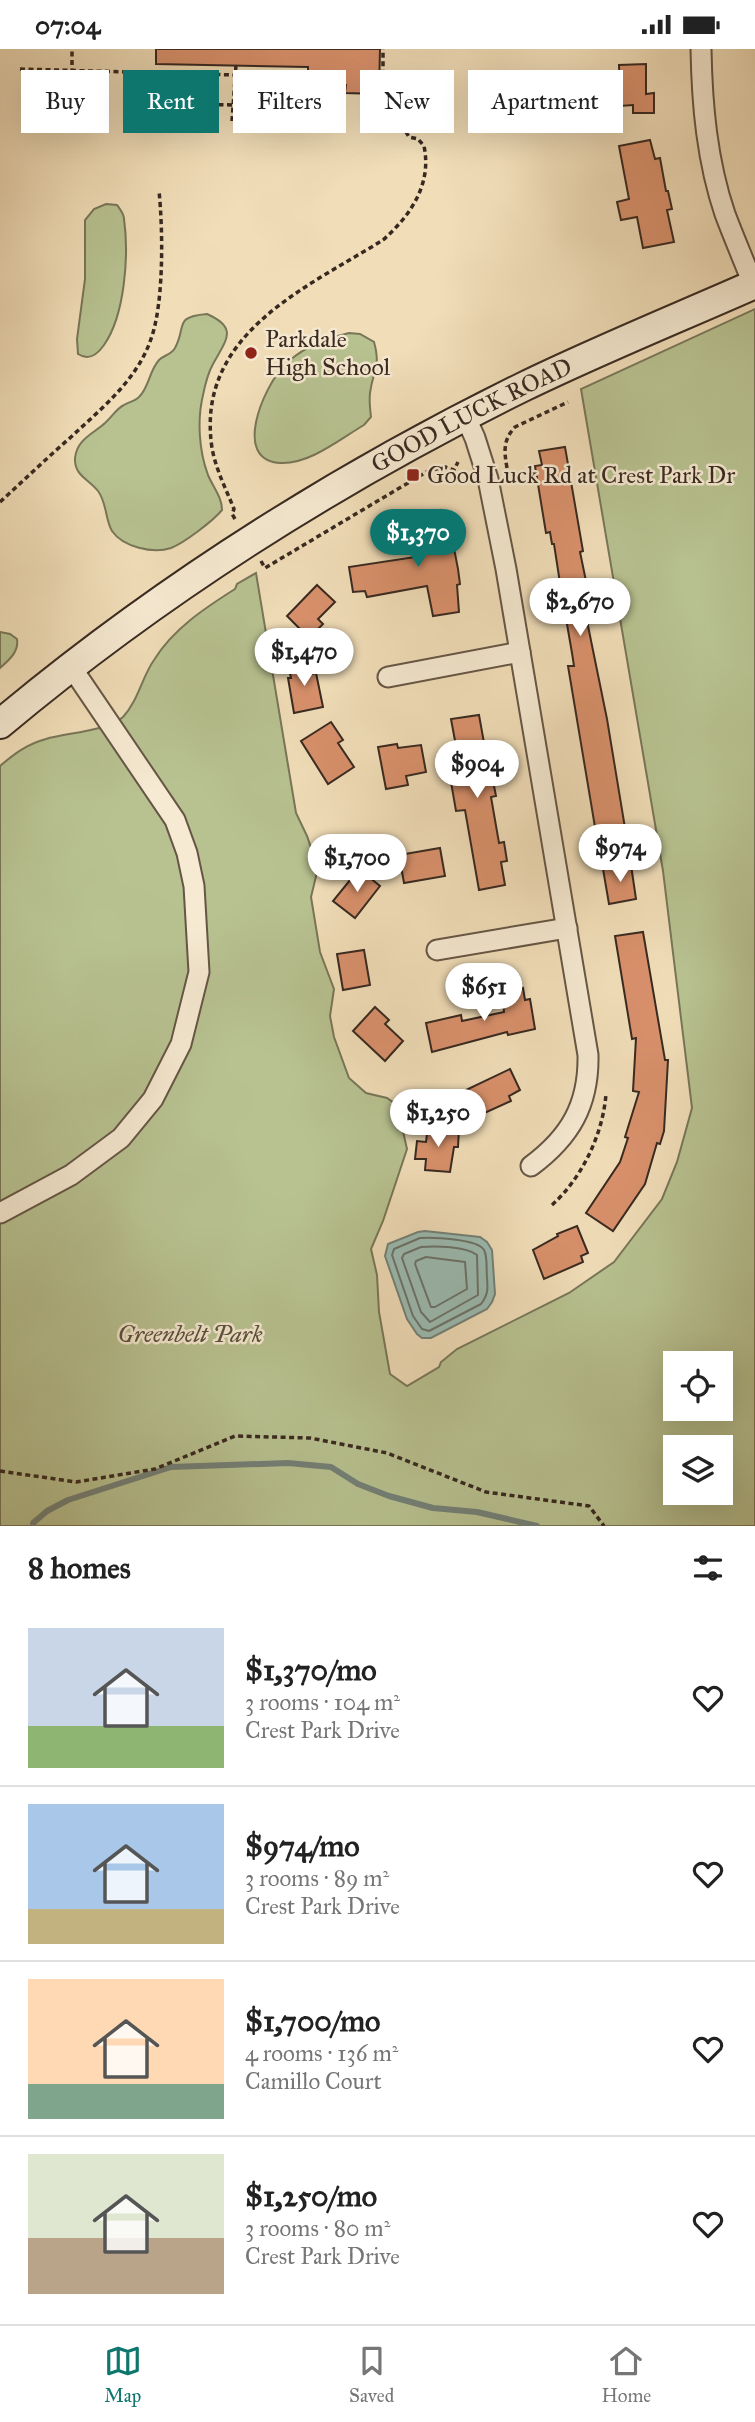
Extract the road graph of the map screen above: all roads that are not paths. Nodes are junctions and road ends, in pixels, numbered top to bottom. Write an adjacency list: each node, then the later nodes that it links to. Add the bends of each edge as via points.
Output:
1 (701, 49): 2 (street, via 713,172)
2 (754, 284): 3 (main road, GOOD LUCK ROAD, via 612,346)
3 (466, 418): 4 (street, via 488,479); 5 (main road, GOOD LUCK ROAD, via 381,461 270,527 191,577)
4 (520, 652): 6 (street); 8 (street)
5 (70, 665): 7 (main road, GOOD LUCK ROAD); 11 (street, via 175,820 194,886 199,972 181,1044 145,1109 121,1137 71,1175)
6 (388, 677)
7 (0, 724)
8 (567, 928): 9 (street); 10 (street, via 589,1074 573,1123)
9 (438, 950)
10 (531, 1166)
11 (0, 1213)

